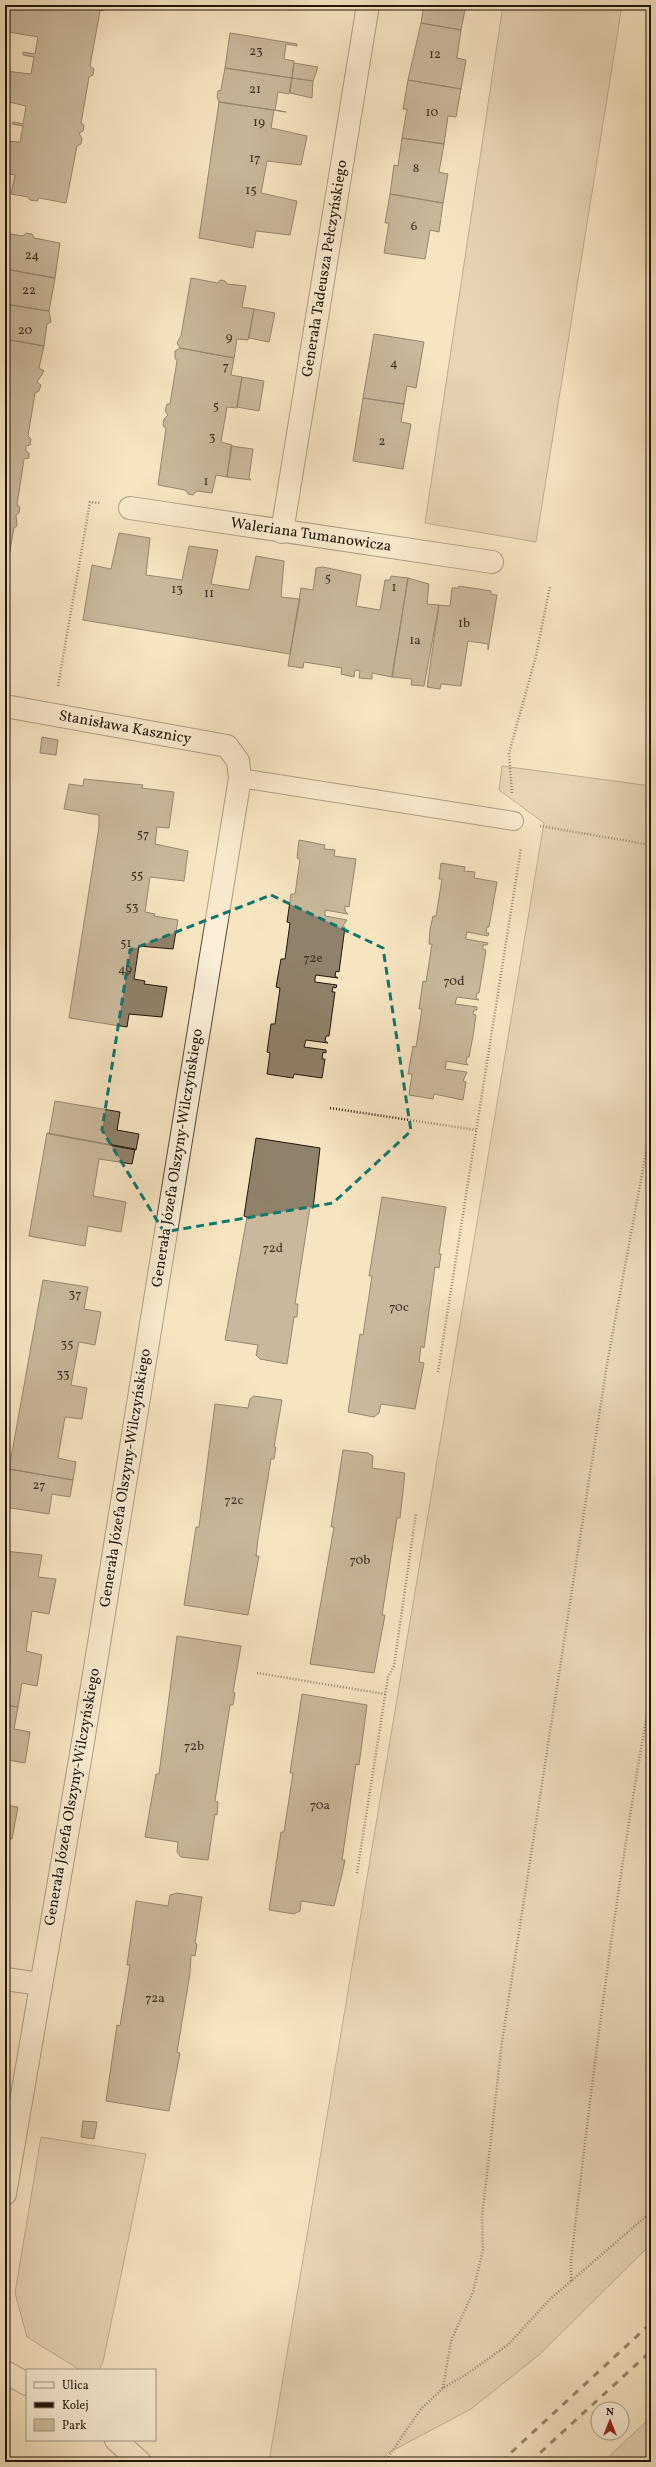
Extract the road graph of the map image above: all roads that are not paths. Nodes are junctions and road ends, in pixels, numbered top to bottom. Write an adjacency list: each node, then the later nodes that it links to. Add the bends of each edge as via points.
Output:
1 (368, 5): 3 (street, Generała Tadeusza Pełczyńskiego)
2 (130, 508): 3 (street, Waleriana Tumanowicza)
3 (282, 532): 4 (street, Waleriana Tumanowicza)
4 (492, 562)
5 (5, 706): 6 (street, Stanisława Kasznicy, via 227,746)
6 (239, 769): 7 (lane); 9 (street, Generała Józefa Olszyny-Wilczyńskiego, via 80,1760)
7 (514, 821)
8 (5, 1979): 9 (street)
9 (40, 1984): 10 (street, Generała Józefa Olszyny-Wilczyńskiego)
10 (5, 2194)
11 (5, 2372): 12 (street)
12 (26, 2383)
13 (117, 2441): 14 (street)
14 (140, 2462)

